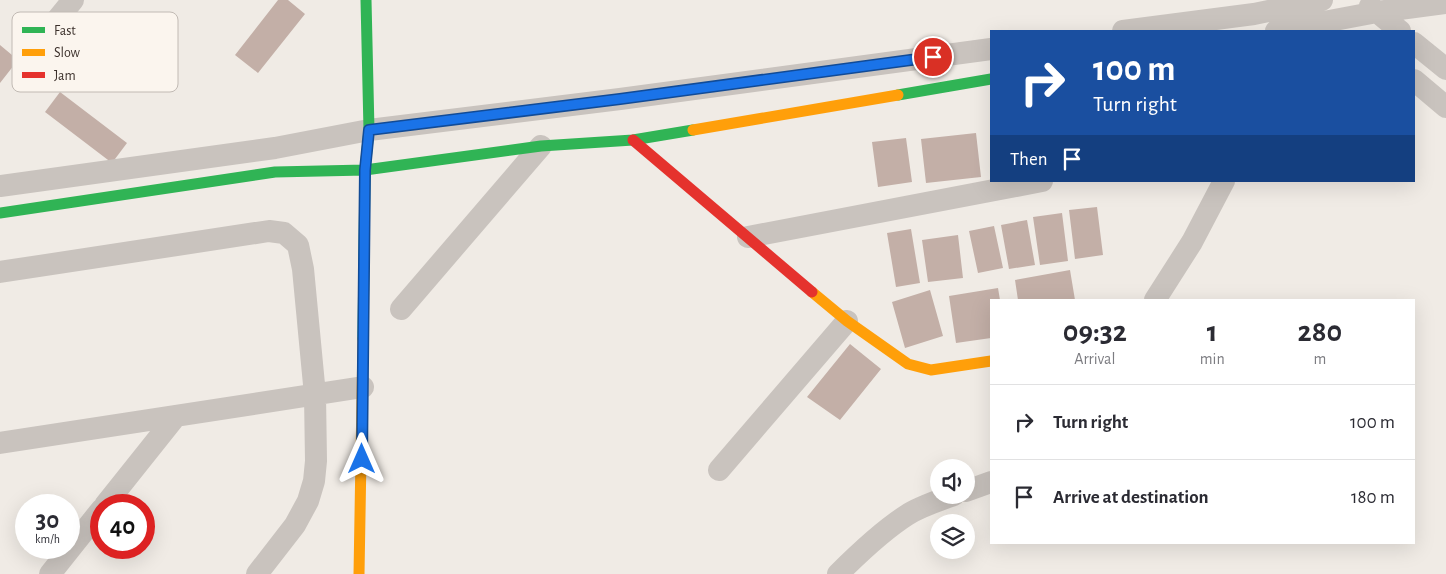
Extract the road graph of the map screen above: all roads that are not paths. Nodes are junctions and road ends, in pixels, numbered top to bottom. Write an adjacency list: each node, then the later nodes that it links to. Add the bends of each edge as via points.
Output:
1 (73, 0): 5 (street)
2 (366, 0): 17 (street)
3 (1446, 3): 4 (street)
4 (1370, 6): 6 (street); 10 (street)
5 (63, 12)
6 (1309, 15): 7 (street); 9 (street)
7 (1265, 22): 8 (street)
8 (1139, 30)
9 (1278, 30)
10 (1399, 30)
11 (1415, 44): 13 (street)
12 (990, 49): 17 (street)
13 (1446, 69)
14 (990, 80): 18 (street)
15 (1415, 81): 16 (street)
16 (1446, 107)
17 (369, 130): 20 (street); 23 (street, via 275,148)
18 (633, 140): 19 (street); 25 (street)
19 (541, 146): 20 (street); 28 (street)
20 (365, 170): 24 (street, via 275,172); 31 (street)
21 (1037, 182): 25 (street)
22 (1223, 182): 27 (street, via 1192,242)
23 (0, 186)
24 (0, 213)
25 (748, 237): 29 (street)
26 (0, 272): 32 (street, via 270,231 284,233 298,245 303,269)
27 (1156, 299)
28 (401, 309)
29 (847, 321): 30 (street, via 908,364 931,370); 35 (street)
30 (990, 361)
31 (363, 387): 32 (street); 43 (street)
32 (315, 395): 33 (street); 42 (street, via 316,461 308,501 295,525)
33 (176, 416): 34 (street); 38 (street)
34 (0, 443)
35 (719, 470)
36 (990, 482): 37 (street)
37 (975, 487)
38 (114, 494)
39 (933, 504): 44 (street, via 908,515)
40 (90, 524): 41 (street)
41 (50, 574)
42 (257, 574)
43 (359, 574)
44 (838, 574)

